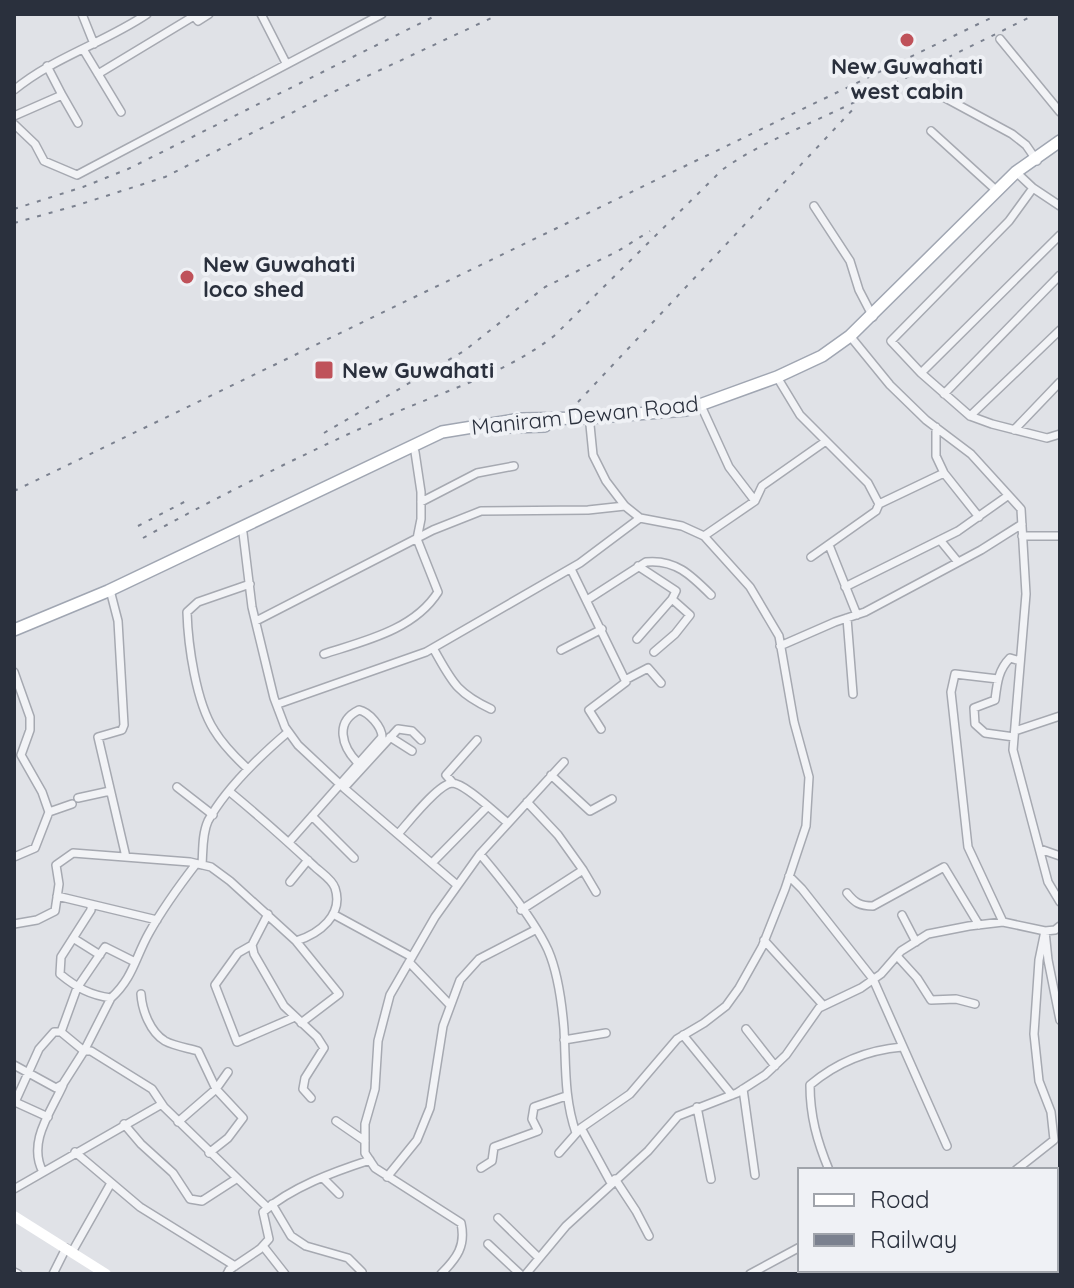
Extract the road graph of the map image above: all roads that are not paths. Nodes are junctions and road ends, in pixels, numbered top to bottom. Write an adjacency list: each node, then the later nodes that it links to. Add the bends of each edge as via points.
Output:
1 (82, 14): 10 (street)
2 (127, 14): 8 (street)
3 (147, 14): 8 (street)
4 (209, 14): 14 (street, via 198,21 194,16)
5 (261, 14): 12 (street)
6 (382, 14): 7 (street)
7 (371, 16): 12 (street)
8 (132, 24): 10 (street)
9 (1000, 39): 19 (street)
10 (94, 44): 11 (street)
11 (83, 49): 13 (street); 14 (street)
12 (286, 63): 22 (street, via 77,175 44,161)
13 (47, 66): 15 (street); 17 (street)
14 (98, 74): 18 (street)
15 (14, 90)
16 (938, 94): 26 (street, via 1012,134)
17 (62, 95): 20 (street); 21 (street)
18 (121, 112)
19 (1060, 112)
20 (14, 116)
21 (78, 123)
22 (14, 124)
23 (931, 131): 29 (street)
24 (1060, 141): 26 (main road, Maniram Dewan Road)
25 (1060, 148): 26 (main road, Maniram Dewan Road)
26 (1037, 161): 27 (main road, Maniram Dewan Road)
27 (1018, 175): 28 (street); 29 (main road, Maniram Dewan Road); 34 (main road, Maniram Dewan Road)
28 (1033, 188): 31 (street); 37 (street, via 1009,221 891,341)
29 (997, 191): 34 (main road, Maniram Dewan Road)
30 (814, 206): 34 (street, via 850,261)
31 (1060, 206)
32 (1060, 235): 37 (street)
33 (1060, 275): 40 (street)
34 (873, 317): 36 (main road, Maniram Dewan Road)
35 (1060, 330): 42 (street)
36 (851, 338): 38 (main road, Maniram Dewan Road, via 825,360); 44 (street, via 890,385)
37 (921, 373): 40 (street)
38 (779, 380): 41 (main road, Maniram Dewan Road); 47 (street, via 800,415); 59 (main road, Maniram Dewan Road, via 686,410 521,419 442,432)
39 (1060, 382): 45 (street)
40 (944, 394): 42 (street)
41 (703, 410): 43 (main road, Maniram Dewan Road); 52 (street, via 729,467)
42 (970, 416): 45 (street)
43 (590, 425): 48 (main road, Maniram Dewan Road, via 482,429 445,437); 55 (street, via 593,455)
44 (936, 427): 50 (street, via 936,456); 58 (street, via 1008,493 1021,509)
45 (1014, 430): 46 (street, via 1047,438)
46 (1060, 434)
47 (826, 441): 52 (street, via 762,486); 54 (street, via 868,483)
48 (415, 452): 53 (street); 59 (main road, Maniram Dewan Road)
49 (514, 466): 53 (street, via 477,473)
50 (944, 473): 54 (street); 56 (street)
51 (1006, 497): 56 (street)
52 (755, 501): 60 (street)
53 (421, 502): 63 (street)
54 (879, 504): 65 (street)
55 (625, 506): 57 (street); 63 (street, via 481,511)
56 (979, 517): 64 (street)
57 (640, 518): 60 (street); 69 (street)
58 (1022, 524): 61 (street); 67 (street)
59 (242, 530): 70 (street); 72 (main road, Maniram Dewan Road)
60 (704, 536): 82 (street, via 750,587)
61 (1022, 536): 62 (street); 87 (street, via 1026,594)
62 (1060, 536)
63 (417, 539): 78 (street); 86 (street, via 438,592 430,605 410,621)
64 (940, 540): 67 (street); 71 (street)
65 (829, 545): 66 (street); 71 (street)
66 (811, 557)
67 (958, 562): 76 (street)
68 (638, 566): 73 (street, via 657,561 675,565); 74 (street, via 674,588); 75 (street)
69 (571, 569): 75 (street); 83 (street)
70 (250, 584): 78 (street); 105 (street, via 198,602 187,612 199,691 211,727)
71 (845, 587): 76 (street)
72 (110, 593): 80 (main road, Maniram Dewan Road); 110 (street, via 118,621 124,725 98,737)
73 (711, 595)
74 (672, 599): 81 (street); 85 (street, via 690,615)
75 (587, 600): 79 (street)
76 (857, 615): 77 (street)
77 (847, 618): 82 (street); 92 (street)
78 (256, 621): 93 (street)
79 (602, 629): 84 (street); 90 (street)
80 (14, 633)
81 (637, 639)
82 (780, 646): 131 (street, via 809,777 806,826)
83 (433, 648): 93 (street); 94 (street, via 456,688)
84 (561, 650)
85 (654, 652)
86 (324, 654)
87 (1020, 661): 89 (street, via 1010,658); 98 (street)
88 (14, 672): 115 (street, via 30,717 21,755)
89 (998, 679): 98 (street, via 995,700 974,708 975,724 985,733); 144 (street, via 955,674 951,692 968,847)
90 (625, 680): 91 (street, via 648,668); 96 (street, via 589,710)
91 (661, 683)
92 (853, 694)
93 (278, 704): 97 (street)
94 (491, 709)
95 (1060, 716): 98 (street)
96 (601, 729)
97 (288, 732): 105 (street); 108 (street)
98 (1015, 734): 121 (street, via 1013,750)
99 (390, 737): 100 (street, via 398,729 412,731); 102 (street); 108 (street)
100 (421, 740)
101 (477, 740): 107 (street, via 446,775)
102 (412, 751)
103 (564, 762): 106 (street)
104 (358, 763): 104 (street, via 382,733 359,710 343,728 347,752); 108 (street)
105 (248, 769): 111 (street)
106 (551, 775): 112 (street, via 590,811); 113 (street)
107 (453, 783): 114 (street); 119 (street, via 442,786)
108 (342, 786): 117 (street); 119 (street)
109 (177, 787): 116 (street)
110 (110, 791): 115 (street); 125 (street)
111 (230, 792): 116 (street); 120 (street)
112 (612, 799)
113 (527, 802): 118 (street); 130 (street)
114 (487, 807): 118 (street); 128 (street)
115 (49, 812): 124 (street, via 35,848)
116 (213, 815): 129 (street)
117 (312, 816): 120 (street); 126 (street)
118 (508, 823): 122 (street)
119 (398, 834): 128 (street)
120 (290, 841): 127 (street)
121 (1040, 849): 123 (street); 137 (street, via 1048,882)
122 (480, 854): 133 (street); 139 (street)
123 (1060, 856)
124 (14, 857)
125 (126, 857): 129 (street); 136 (street, via 73,853 56,865)
126 (354, 858)
127 (308, 860): 132 (street); 141 (street, via 335,885)
128 (432, 863): 133 (street)
129 (199, 864): 140 (street, via 211,867); 143 (street)
130 (583, 870): 134 (street); 139 (street)
131 (789, 876): 151 (street); 159 (street)
132 (290, 882)
133 (457, 885): 157 (street)
134 (596, 892)
135 (847, 893): 146 (street, via 855,903 873,906 944,867)
136 (57, 896): 138 (street); 145 (street, via 55,911)
137 (1060, 902)
138 (91, 905): 143 (street); 150 (street)
139 (521, 910): 148 (street)
140 (268, 914): 152 (street); 154 (street)
141 (333, 914): 152 (street, via 309,937); 157 (street)
142 (902, 915): 153 (street)
143 (157, 920): 158 (street)
144 (1003, 922): 146 (street); 149 (street)
145 (14, 924)
146 (979, 925): 153 (street, via 928,934)
147 (1060, 926): 149 (street)
148 (535, 930): 164 (street, via 479,959 460,980); 172 (street, via 548,951 557,984)
149 (1045, 931): 167 (street); 200 (street, via 1034,1034 1054,1140)
150 (73, 938): 155 (street); 160 (street, via 61,957 60,974)
151 (764, 940): 165 (street); 171 (street, via 726,1006)
152 (296, 941): 166 (street, via 339,994)
153 (916, 942): 156 (street)
154 (252, 945): 166 (street, via 284,1006); 166 (street, via 238,953 215,985 237,1042)
155 (100, 955): 158 (street, via 105,947); 160 (street)
156 (897, 956): 159 (street); 163 (street, via 931,1000)
157 (410, 960): 164 (street); 192 (street, via 390,995 378,1041)
158 (135, 962): 162 (street)
159 (873, 979): 165 (street); 173 (street)
160 (77, 988): 162 (street); 169 (street)
161 (141, 994): 180 (street, via 153,1028 164,1041 198,1051)
162 (111, 998): 174 (street)
163 (975, 1004)
164 (450, 1005): 203 (street, via 430,1108 417,1140)
165 (823, 1005): 176 (street)
166 (298, 1020): 184 (street, via 324,1048 305,1078 303,1089)
167 (1060, 1020)
168 (746, 1029): 176 (street)
169 (61, 1032): 174 (street); 177 (street, via 54,1032 39,1049)
170 (606, 1033): 172 (street)
171 (683, 1035): 182 (street); 191 (street, via 630,1094)
172 (564, 1040): 183 (street)
173 (902, 1047): 193 (street); 199 (street, via 852,1059 810,1085 817,1142)
174 (84, 1051): 179 (street); 185 (street, via 152,1089)
175 (14, 1065): 177 (street)
176 (775, 1066): 181 (street)
177 (29, 1072): 179 (street, via 56,1088); 187 (street, via 15,1102)
178 (228, 1072): 180 (street)
179 (63, 1084): 187 (street)
180 (216, 1089): 189 (street); 195 (street, via 243,1118)
181 (743, 1089): 182 (street); 202 (street)
182 (732, 1095): 186 (street)
183 (566, 1096): 191 (street); 198 (street, via 534,1107 538,1131 494,1147 492,1161)
184 (311, 1098)
185 (162, 1104): 189 (street); 190 (street)
186 (697, 1107): 206 (street); 207 (street, via 678,1116)
187 (48, 1117): 201 (street, via 36,1143)
188 (336, 1121): 192 (street)
189 (178, 1122): 195 (street)
190 (124, 1124): 194 (street); 205 (street, via 173,1173 190,1199 202,1201)
191 (578, 1130): 196 (street); 207 (street)
192 (365, 1141): 197 (street)
193 (947, 1146)
194 (75, 1152): 201 (street); 208 (street)
195 (209, 1153): 205 (street)
196 (559, 1153)
197 (370, 1160): 203 (street); 204 (street)
198 (481, 1168)
199 (828, 1168)
200 (1019, 1168)
201 (43, 1172): 209 (street)
202 (755, 1175)
203 (387, 1177): 226 (street, via 461,1223 459,1256)
204 (323, 1178): 210 (street); 211 (street)
205 (236, 1179): 211 (street)
206 (711, 1179)
207 (613, 1181): 214 (street); 219 (street)
208 (111, 1183): 218 (street); 220 (street)
209 (14, 1189)
210 (339, 1194)
211 (270, 1206): 216 (street, via 263,1212 269,1239); 221 (street, via 291,1236 348,1258)
212 (14, 1216): 218 (street)
213 (498, 1218): 219 (street)
214 (649, 1236)
215 (488, 1244): 227 (street)
216 (263, 1246): 220 (street); 225 (street)
217 (798, 1248): 228 (street)
218 (69, 1250): 222 (street); 223 (street)
219 (539, 1258): 227 (street)
220 (235, 1266): 224 (street)
221 (362, 1272)
222 (53, 1274)
223 (106, 1274)
224 (227, 1274)
225 (285, 1274)
226 (441, 1274)
227 (523, 1274)
228 (750, 1274)

